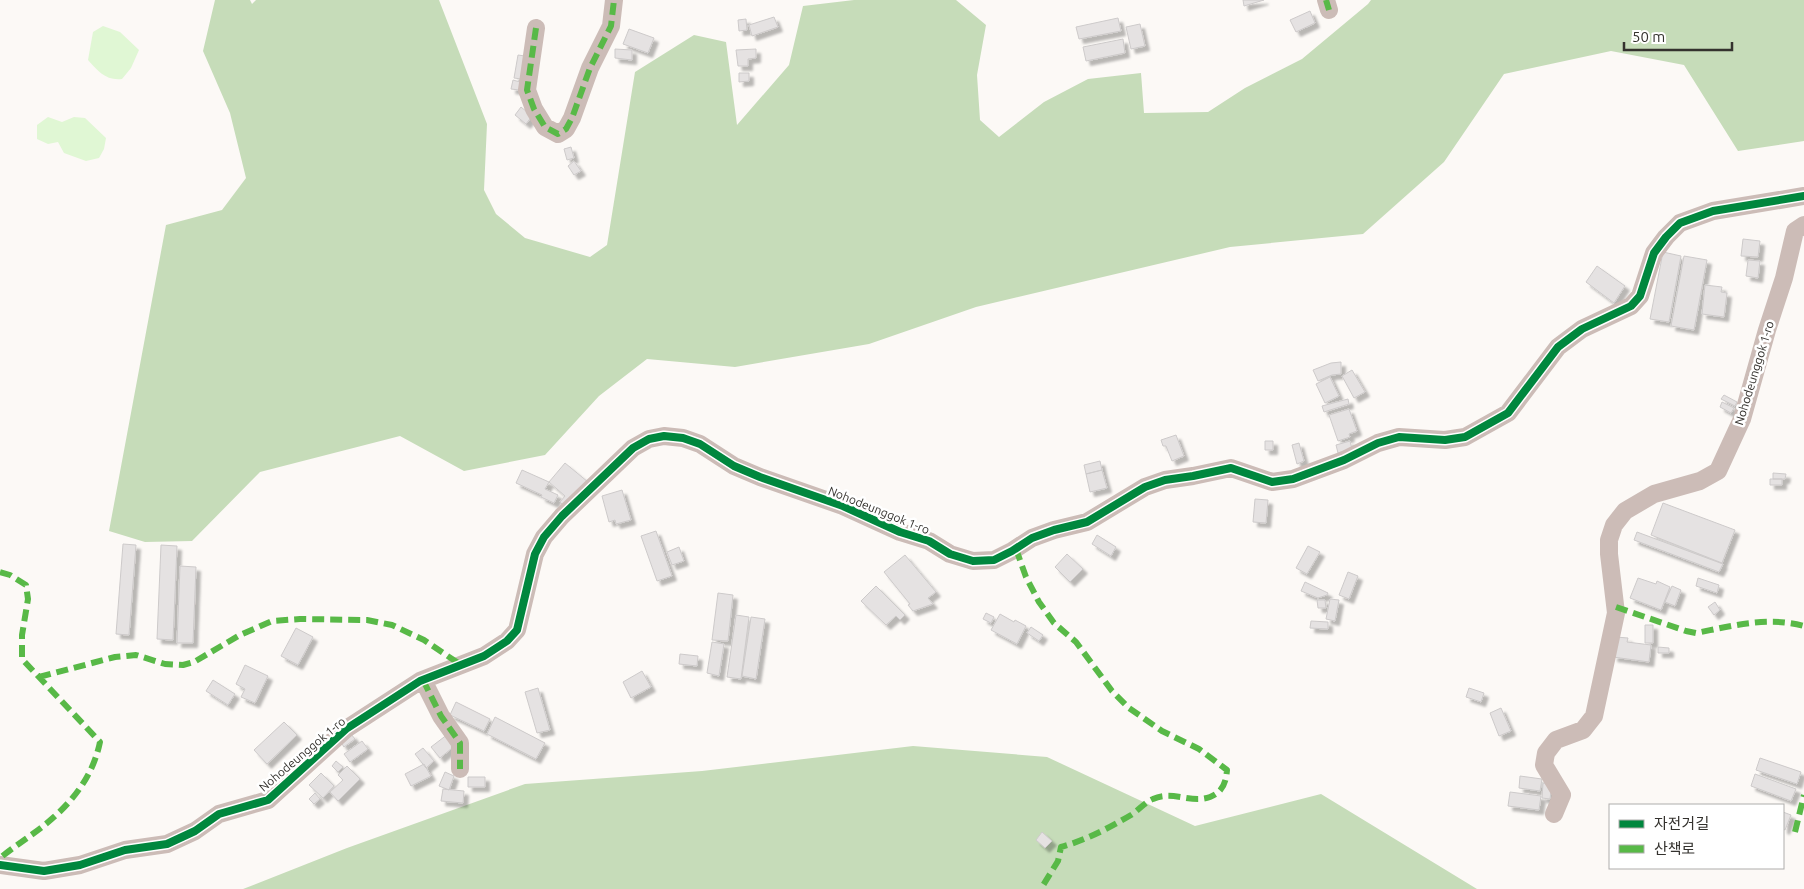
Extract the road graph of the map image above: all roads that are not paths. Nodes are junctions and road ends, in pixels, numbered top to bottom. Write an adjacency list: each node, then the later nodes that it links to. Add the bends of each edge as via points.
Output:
1 (614, 0): 2 (street, via 611,26 590,68 572,118 558,134 545,127 526,90)
2 (536, 28)
3 (1804, 196): 5 (street, Nohodeunggok 1-ro, via 1712,211 1680,223 1654,253 1640,296 1631,306 1582,328 1558,347 1508,413 1464,437 1445,440 1399,437 1293,479 1272,482 1231,468 1165,480 1145,487 1087,522 1032,538 994,560 973,560 950,554 929,541 734,466 700,444 683,438 664,436 649,439 633,448 544,537 535,554 517,630 507,641 484,656)
4 (1804, 225): 7 (street, Nohodeunggok 1-ro, via 1795,230 1742,419 1718,470 1700,481 1654,494 1625,511 1614,525 1609,554 1616,613 1594,716 1583,730 1556,740 1546,753 1544,765 1562,795)
5 (423, 680): 6 (street, via 441,716 460,743); 8 (street, Nohodeunggok 1-ro, via 346,729 268,800 219,814 195,831 167,844 125,850 80,865 44,871)
6 (460, 770)
7 (1554, 814)
8 (0, 865)

